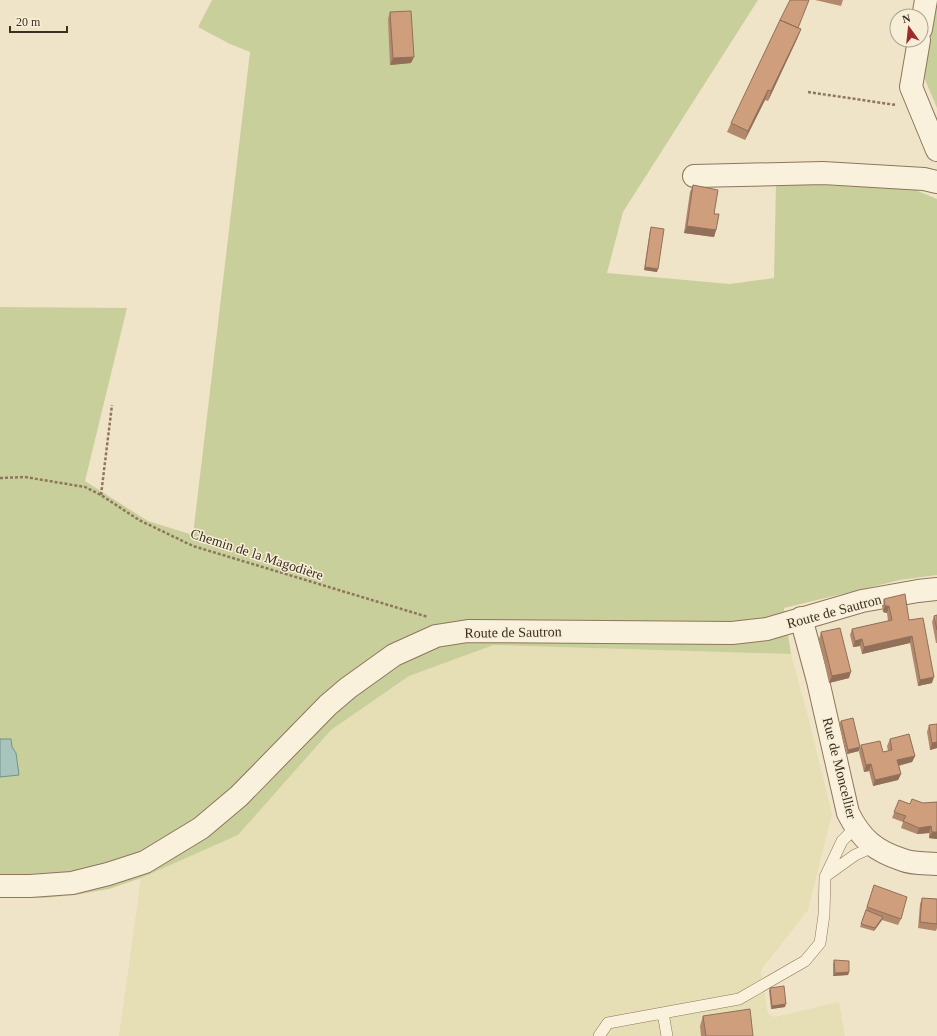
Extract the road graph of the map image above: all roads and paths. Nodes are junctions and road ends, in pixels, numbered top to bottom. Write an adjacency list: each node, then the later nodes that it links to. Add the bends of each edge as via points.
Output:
1 (918, 48): 3 (street, via 911,88)
2 (808, 92): 3 (path)
3 (920, 108): 4 (street)
4 (937, 150)
5 (694, 176): 6 (street, via 823,173)
6 (937, 182)
7 (112, 405): 9 (path)
8 (0, 478): 9 (path, Chemin de la Magodière, via 32,478 85,487)
9 (101, 495): 12 (path, Chemin de la Magodière, via 139,520 193,546)
10 (937, 589): 11 (street, Route de Sautron, via 862,601)
11 (801, 618): 13 (street, Rue de Moncellier, via 848,813); 17 (street, Route de Sautron, via 767,629 732,633 468,631 436,636 394,655 348,688 239,796 201,828 145,862 72,883)
12 (434, 619)
13 (855, 828): 14 (street, Rue de Moncellier); 16 (lane, via 842,841)
14 (873, 847): 15 (street, Rue de Moncellier, via 904,861); 16 (lane, via 855,855)
15 (937, 864)
16 (825, 877): 18 (lane, via 820,943 805,961 739,999)
17 (0, 886)
18 (663, 1013): 19 (lane, via 608,1023); 20 (lane)
19 (599, 1036)
20 (668, 1036)

